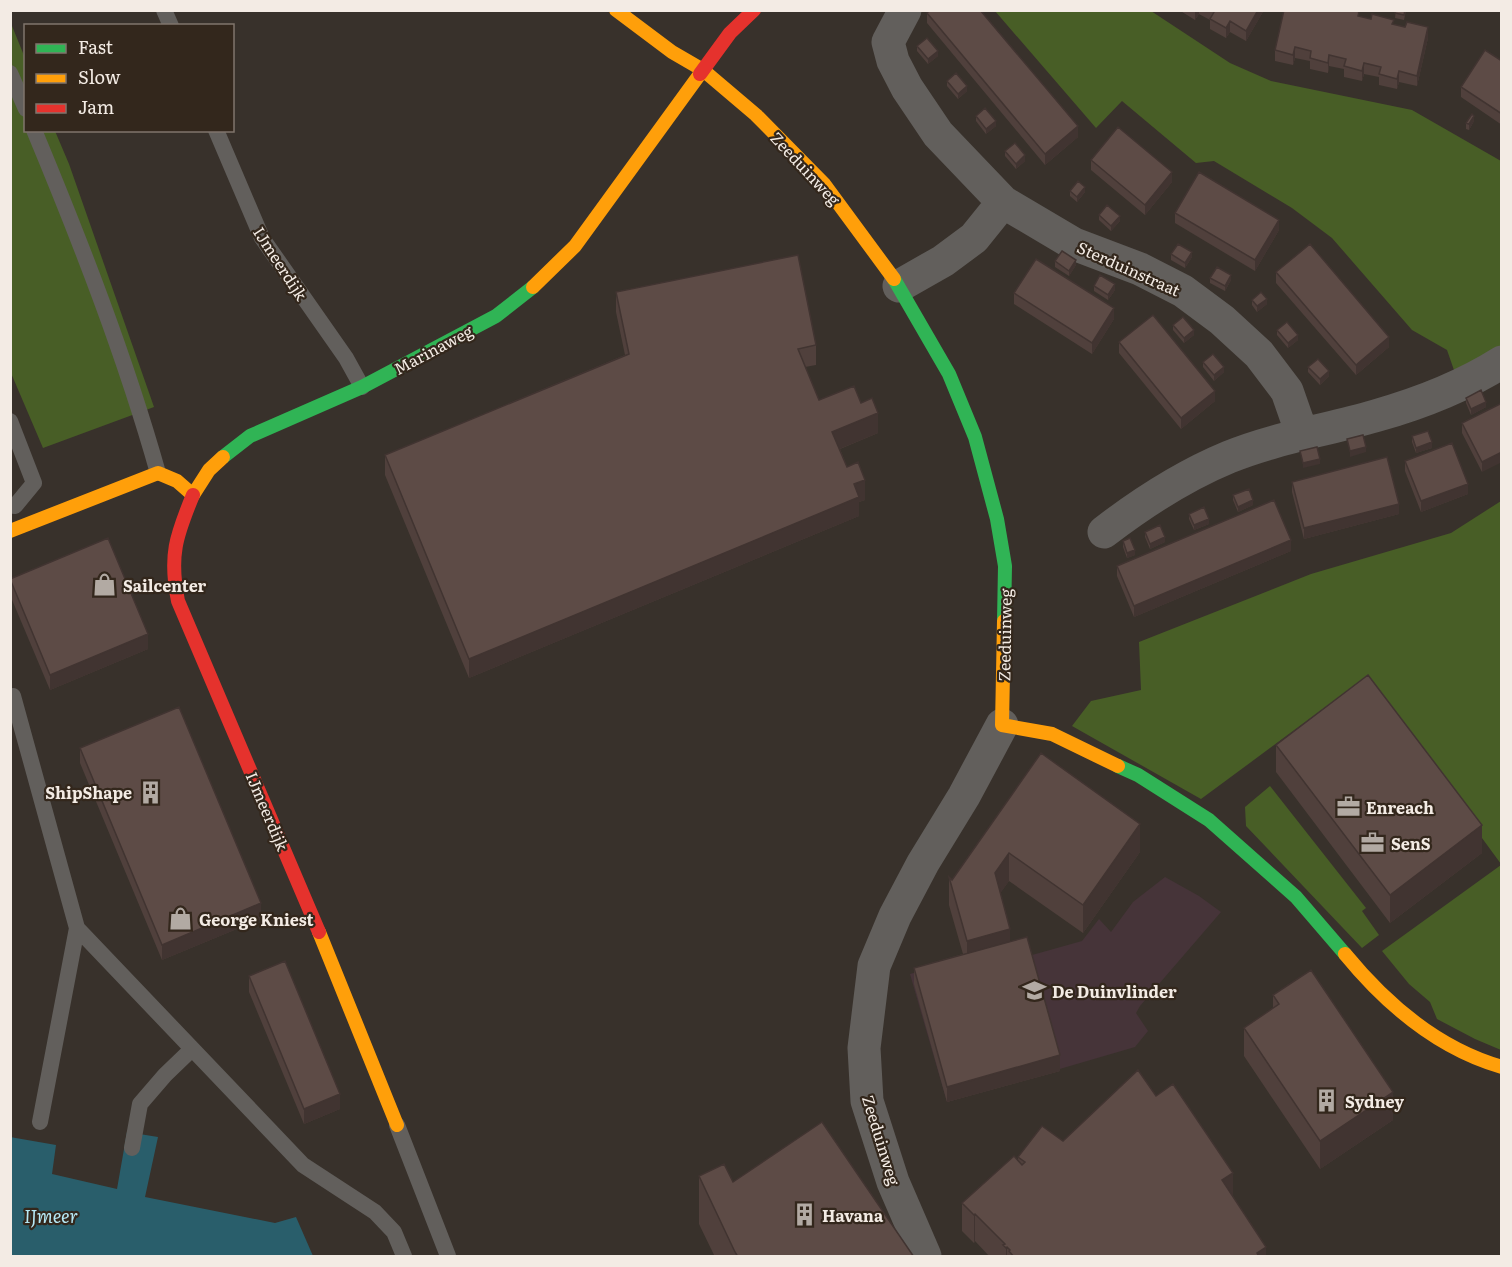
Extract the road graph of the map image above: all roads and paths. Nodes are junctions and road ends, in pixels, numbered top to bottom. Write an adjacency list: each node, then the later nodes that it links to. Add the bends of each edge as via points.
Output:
1 (164, 10): 5 (lane)
2 (616, 10): 6 (street, Zeeduinweg)
3 (754, 10): 6 (street, Marinaweg, via 730,33)
4 (905, 10): 11 (street, Sterduinstraat, via 888,42 892,61 938,134)
5 (170, 24)
6 (703, 70): 12 (street, Zeeduinweg, via 756,115 825,184); 14 (street, Marinaweg, via 575,246 536,285 496,316)
7 (10, 73): 8 (lane)
8 (24, 104)
9 (35, 132): 17 (lane, via 115,339)
10 (217, 132): 14 (lane, IJmeerdijk, via 262,238)
11 (1003, 202): 12 (street, via 974,238); 16 (street, Sterduinstraat, via 1074,244 1140,269 1183,291 1222,320 1259,354 1287,391)
12 (899, 286): 23 (street, Zeeduinweg, via 949,374 975,438 997,519 1005,566)
13 (1502, 362): 16 (street, via 1414,403)
14 (362, 387): 18 (street, Marinaweg, via 250,436 209,470)
15 (10, 421): 19 (lane, via 34,483)
16 (1302, 434): 21 (street, via 1230,456 1180,480)
17 (158, 473): 18 (street, via 177,481); 20 (street)
18 (193, 495): 28 (street, IJmeerdijk, via 172,551 178,601 331,959)
19 (13, 501): 20 (lane)
20 (17, 529)
21 (1104, 532)
22 (13, 696): 24 (lane)
23 (1002, 725): 26 (street, via 1052,734 1138,775 1209,820 1296,897 1368,982 1429,1034); 32 (street, Zeeduinweg, via 923,863 874,966 864,1048 867,1101 893,1182)
24 (77, 928): 25 (lane); 27 (lane)
25 (192, 1049): 29 (lane, via 140,1104); 30 (lane, via 303,1165 375,1212 394,1232)
26 (1502, 1067)
27 (40, 1122)
28 (397, 1125): 31 (lane)
29 (132, 1148)
30 (404, 1257)
31 (448, 1257)
32 (925, 1257)

